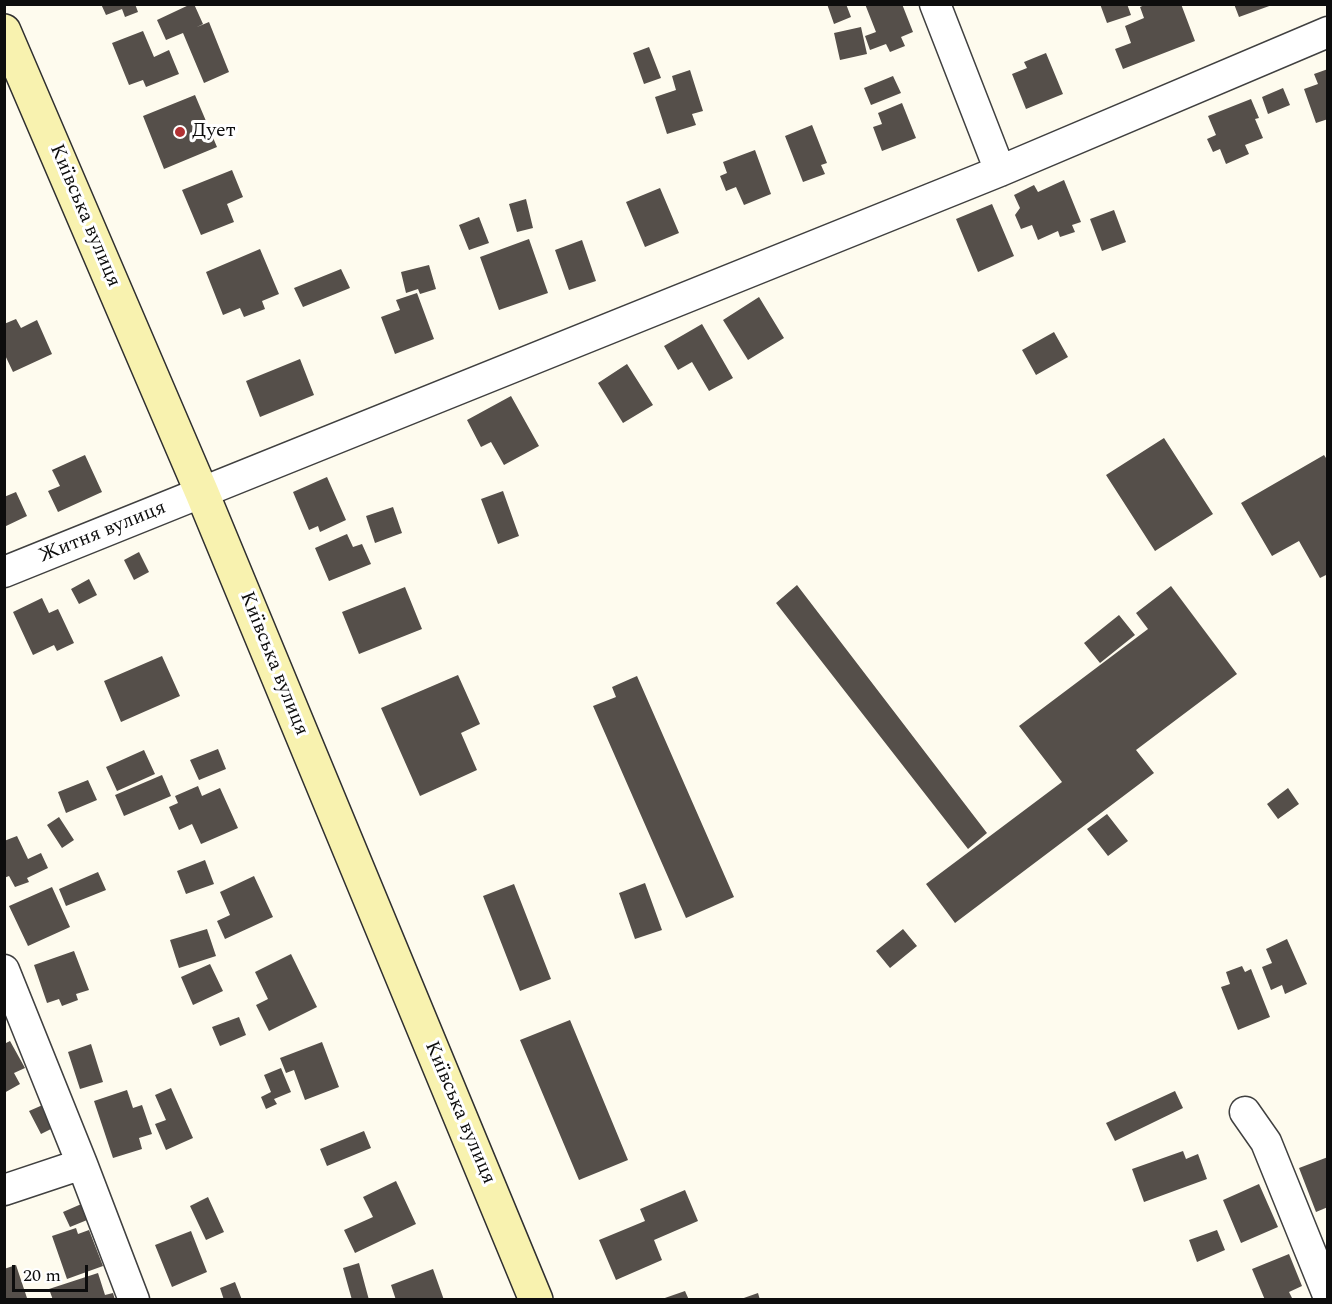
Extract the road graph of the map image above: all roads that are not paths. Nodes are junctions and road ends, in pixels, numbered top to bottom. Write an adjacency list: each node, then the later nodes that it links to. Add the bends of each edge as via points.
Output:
1 (935, 4): 4 (street)
2 (4, 30): 5 (street, Київська вулиця)
3 (1328, 32): 4 (street, Житня вулиця)
4 (1000, 171): 5 (street, Житня вулиця)
5 (202, 493): 6 (street, Житня вулиця); 13 (street, Київська вулиця)
6 (4, 572)
7 (4, 970): 9 (street)
8 (1245, 1112): 11 (street, via 1266,1142)
9 (82, 1164): 10 (street); 12 (street)
10 (4, 1190)
11 (1328, 1295)
12 (134, 1299)
13 (536, 1299)

